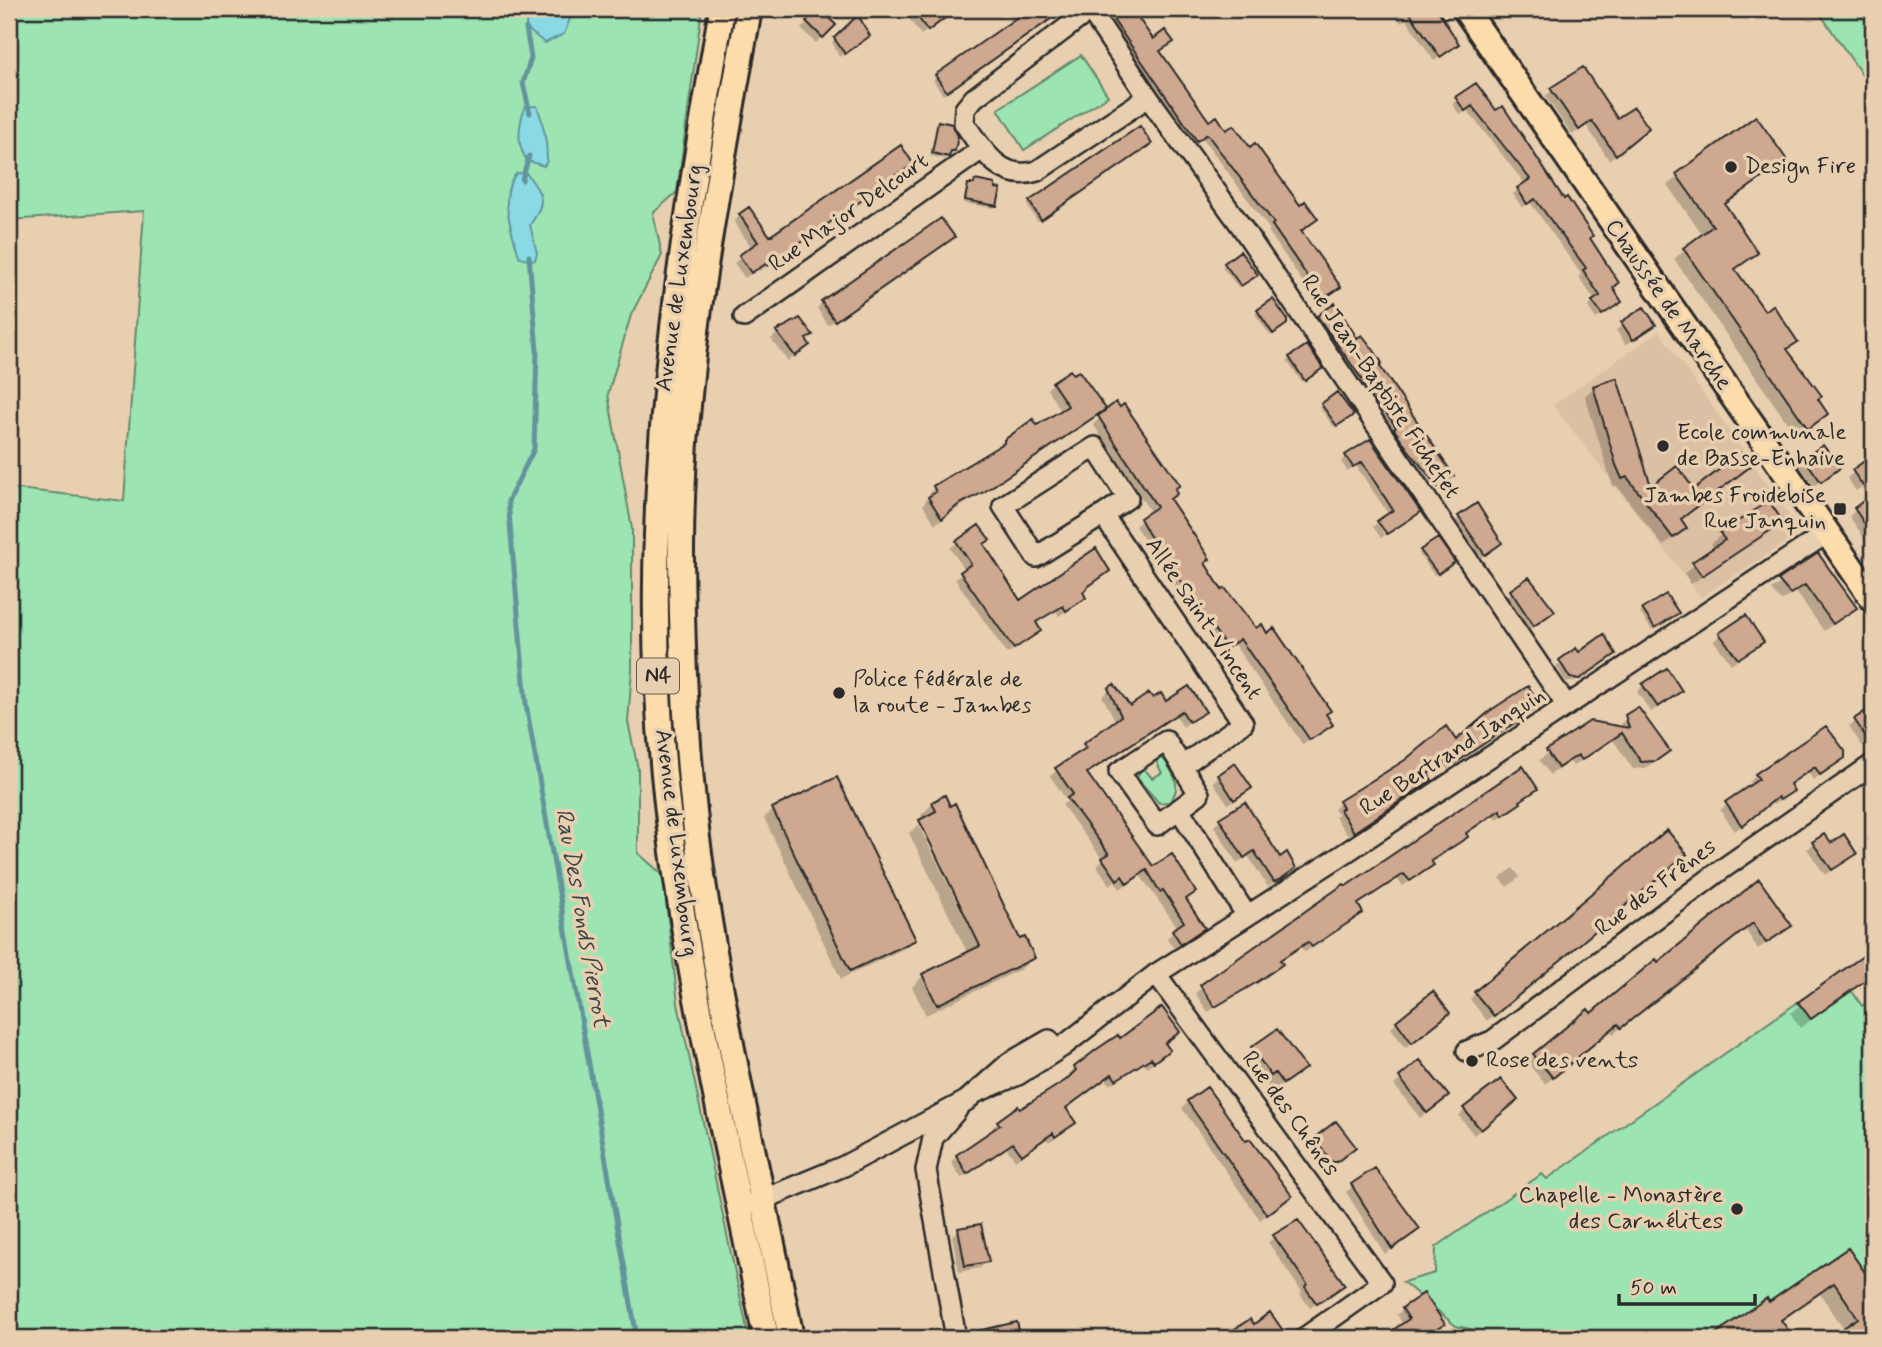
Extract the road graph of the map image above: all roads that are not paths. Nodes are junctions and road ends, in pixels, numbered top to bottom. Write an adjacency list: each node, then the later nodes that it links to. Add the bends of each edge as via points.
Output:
1 (722, 9): 20 (main road, Avenue de Luxembourg / N4, via 669,338 655,514 655,600 663,771 674,865)
2 (749, 9): 19 (main road, Avenue de Luxembourg / N4, via 696,337 681,556 685,687 700,860)
3 (1091, 9): 5 (street, Rue Jean-Baptiste Fichefet); 6 (street, via 969,104 964,123)
4 (1465, 9): 9 (main road, Chaussée de Marche)
5 (1148, 97): 6 (street, via 1028,174 1016,175 998,167); 11 (street, Rue Jean-Baptiste Fichefet)
6 (982, 149): 7 (street, Rue Major Delcourt)
7 (744, 317)
8 (1103, 515): 8 (street, via 1036,557 1003,506 1095,447 1128,498); 13 (street, Allée Saint-Vincent, via 1244,723)
9 (1827, 533): 10 (main road, Chaussée de Marche); 11 (street, Rue Bertrand Janquin)
10 (1873, 599)
11 (1567, 706): 15 (street, Rue Bertrand Janquin)
12 (1873, 764): 17 (street, Rue des Frênes, via 1721,870 1492,1041)
13 (1182, 766): 14 (street, via 1199,794); 14 (street, via 1166,741 1119,772 1157,825)
14 (1179, 808): 15 (street)
15 (1247, 916): 16 (street, Rue Bertrand Janquin)
16 (1156, 974): 18 (street, Rue Bertrand Janquin, via 1105,1010 1009,1063); 24 (street, Rue des Chênes, via 1382,1283)
17 (1467, 1051)
18 (970, 1097): 19 (street, Rue Bertrand Janquin, via 844,1166); 23 (street, via 933,1138 926,1170)
19 (764, 1200): 20 (street, Rue Bertrand Janquin); 22 (main road, Avenue de Luxembourg / N4)
20 (740, 1207): 21 (main road, Avenue de Luxembourg / N4)
21 (766, 1338)
22 (791, 1338)
23 (956, 1338)
24 (1304, 1338)

